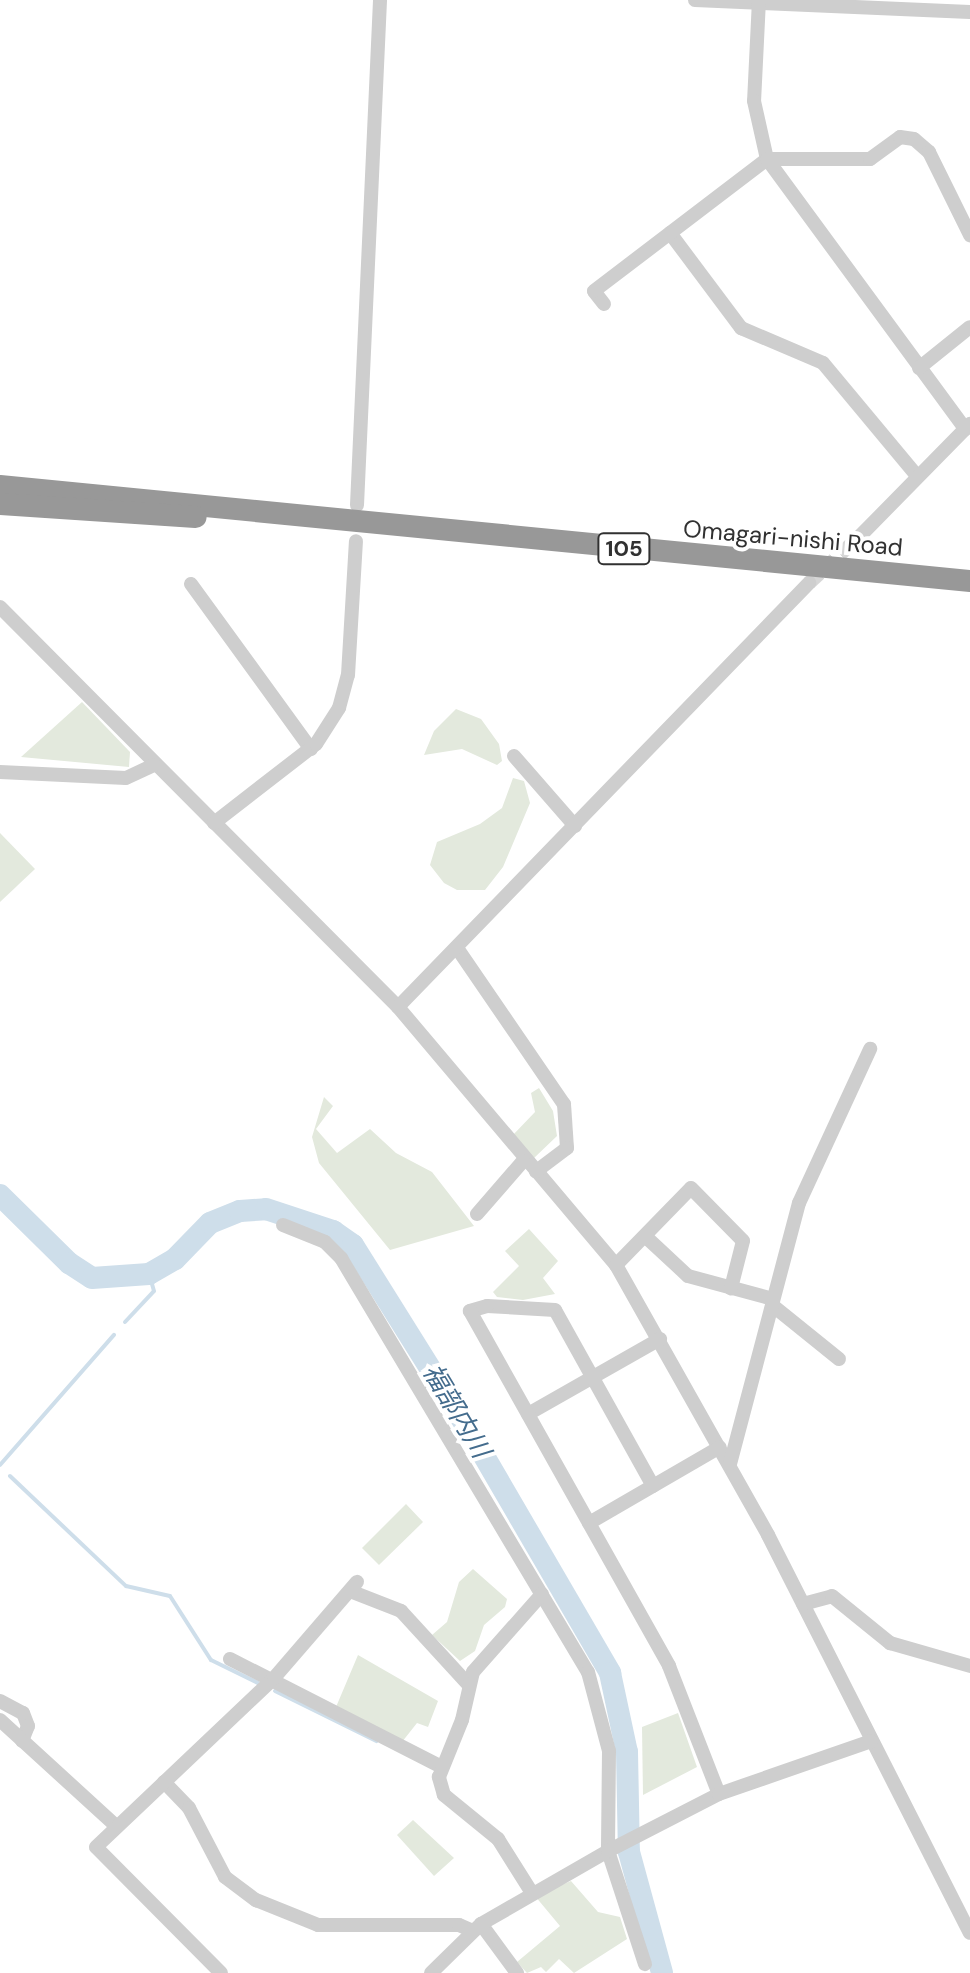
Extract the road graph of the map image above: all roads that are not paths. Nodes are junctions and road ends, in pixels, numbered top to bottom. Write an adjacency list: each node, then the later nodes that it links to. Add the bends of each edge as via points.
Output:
1 (380, 0): 15 (street)
2 (695, 0): 3 (street)
3 (759, 2): 4 (street); 5 (street, via 754,101)
4 (970, 12)
5 (767, 159): 6 (street); 7 (street, via 870,159 900,137 914,139 929,152); 10 (street)
6 (670, 233): 8 (street, via 594,291); 12 (street, via 741,328 823,363)
7 (970, 235)
8 (604, 304)
9 (970, 327): 10 (street)
10 (919, 368): 11 (street)
11 (967, 427): 12 (street)
12 (918, 477): 17 (street)
13 (0, 486): 16 (highway)
14 (0, 504): 16 (highway, via 164,516)
15 (357, 505)
16 (277, 516): 19 (highway, Omagari-nishi Road / 105)
17 (861, 535)
18 (356, 541): 23 (street, via 348,675 339,708)
19 (970, 581)
20 (809, 583): 28 (street)
21 (191, 584): 23 (street)
22 (0, 607): 25 (street)
23 (311, 749): 27 (street)
24 (514, 756): 28 (street)
25 (154, 765): 26 (street, via 126,778); 27 (street)
26 (0, 772)
27 (214, 823): 30 (street)
28 (575, 826): 29 (street)
29 (457, 948): 30 (street); 33 (street, via 564,1104 567,1148)
30 (398, 1007): 32 (street)
31 (870, 1049): 39 (street, via 799,1203)
32 (523, 1161): 33 (street); 34 (street)
33 (536, 1171): 37 (street)
34 (477, 1214)
35 (283, 1225): 48 (street, via 325,1242 341,1258)
36 (646, 1237): 37 (street); 38 (street, via 688,1276); 38 (street, via 691,1188 743,1241)
37 (616, 1265): 40 (street)
38 (731, 1288): 39 (street)
39 (773, 1302): 41 (street); 45 (street)
40 (660, 1339): 42 (street); 44 (street)
41 (839, 1359)
42 (593, 1378): 43 (street); 43 (street, via 555,1310 470,1311); 46 (street)
43 (528, 1414): 47 (street)
44 (720, 1447): 45 (street); 46 (street)
45 (730, 1464): 49 (street)
46 (653, 1486): 47 (street)
47 (589, 1523): 60 (street, via 669,1666)
48 (542, 1594): 53 (street); 62 (street, via 588,1672 601,1708)
49 (803, 1604): 51 (street, via 832,1596 890,1643); 57 (street)
50 (230, 1659): 52 (street)
51 (970, 1666)
52 (272, 1681): 53 (street, via 354,1587 401,1611); 58 (street); 59 (street)
53 (467, 1683): 58 (street, via 462,1720)
54 (0, 1701): 56 (street, via 23,1713 28,1726)
55 (0, 1720): 56 (street)
56 (22, 1741): 61 (street)
57 (871, 1741): 60 (street); 65 (street)
58 (440, 1766): 63 (street, via 444,1795 498,1839)
59 (164, 1782): 61 (street); 64 (street, via 189,1808 225,1877 256,1900 318,1925)
60 (719, 1794): 62 (street)
61 (116, 1826): 67 (street, via 96,1847)
62 (612, 1850): 63 (street); 66 (street)
63 (532, 1893): 64 (street)
64 (477, 1927): 68 (street); 69 (street)
65 (970, 1933)
66 (645, 1964)
67 (221, 1973)
68 (431, 1973)
69 (517, 1973)

